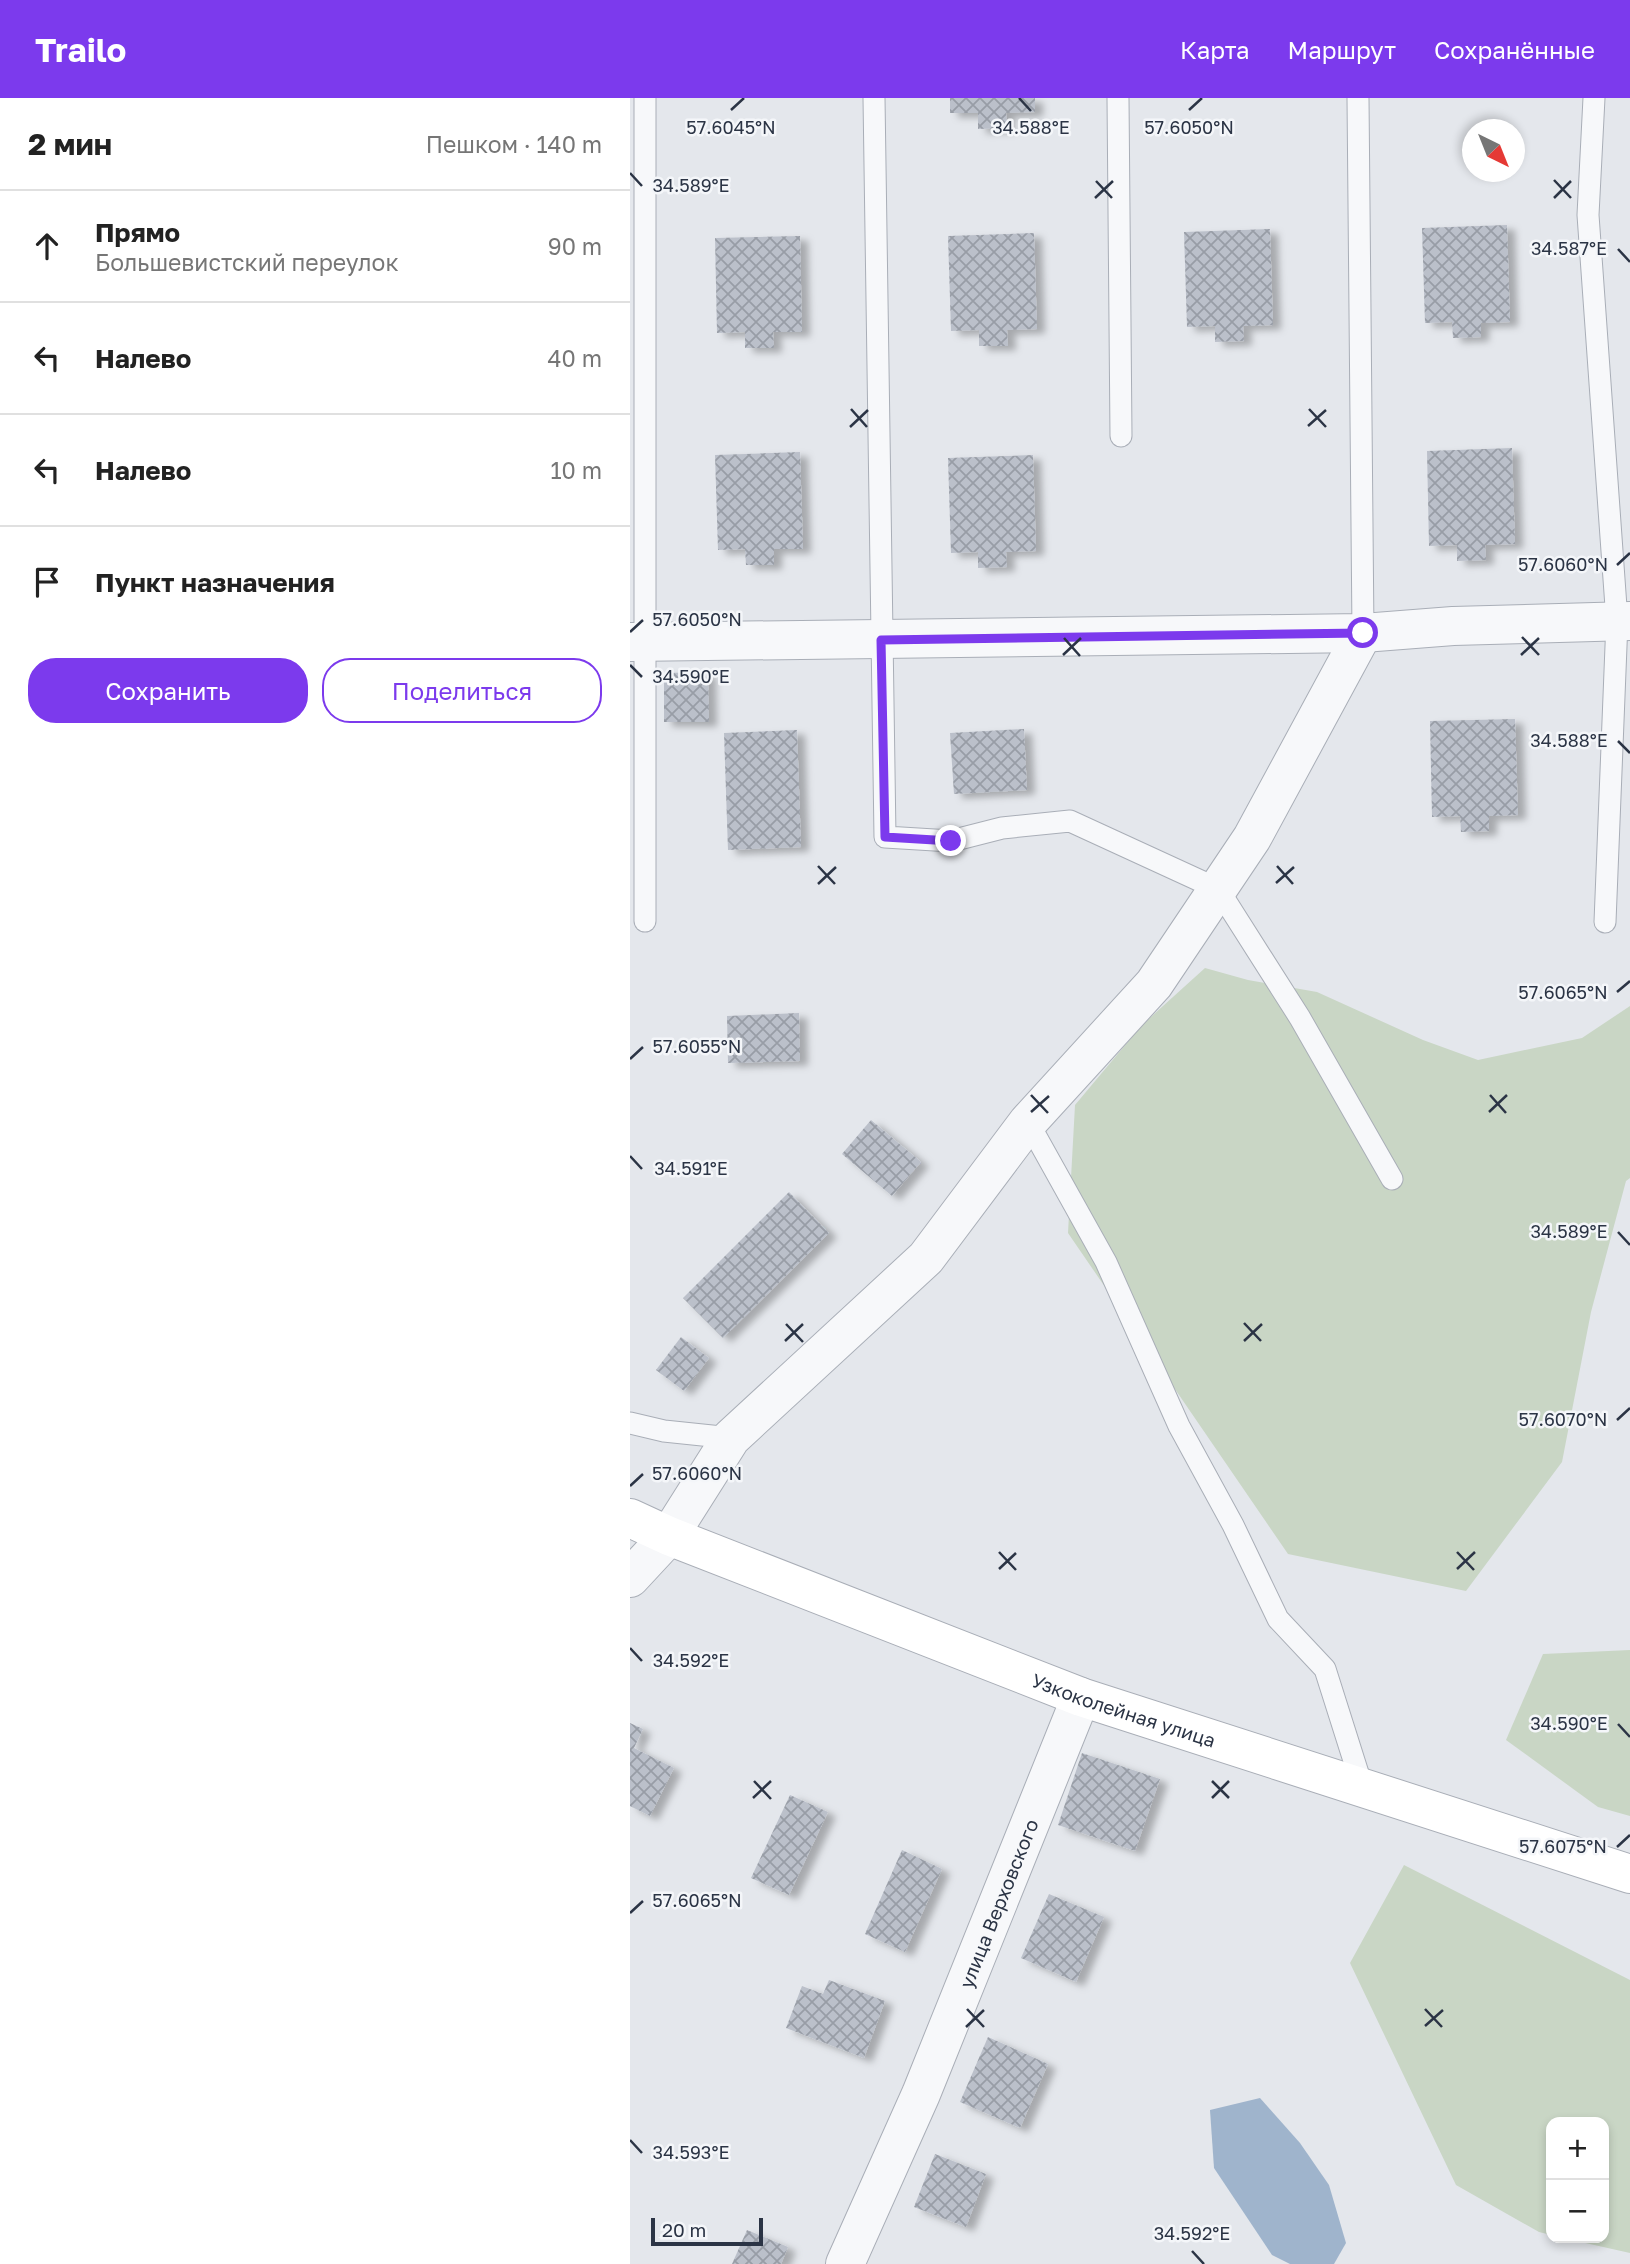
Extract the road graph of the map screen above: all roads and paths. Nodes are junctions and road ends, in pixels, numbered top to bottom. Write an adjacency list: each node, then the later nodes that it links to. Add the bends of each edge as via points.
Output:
1 (645, 98): 10 (lane)
2 (874, 98): 9 (lane)
3 (1118, 98): 6 (lane)
4 (1358, 98): 8 (lane)
5 (1594, 98): 7 (lane, via 1588,215)
6 (1121, 436)
7 (1623, 621): 8 (street); 13 (lane)
8 (1363, 633): 9 (street); 11 (street, via 1252,838)
9 (881, 640): 10 (street); 11 (lane, via 885,837 951,841 1002,828 1070,821)
10 (637, 642): 12 (lane)
11 (1218, 889): 14 (street, via 1154,984); 15 (lane, via 1300,1018)
12 (645, 921)
13 (1605, 922)
14 (1028, 1122): 17 (street, via 926,1258); 22 (lane, via 1106,1262 1179,1426 1278,1619 1325,1670)
15 (1392, 1179)
16 (630, 1423): 17 (lane)
17 (731, 1438): 19 (street)
18 (630, 1518): 19 (street, Узкоколейная улица)
19 (669, 1536): 20 (street); 21 (street, Узкоколейная улица)
20 (630, 1578)
21 (1081, 1697): 22 (street, Узкоколейная улица); 24 (street, улица Верховского, via 921,2094)
22 (1363, 1788): 23 (street, Узкоколейная улица)
23 (1630, 1874)
24 (845, 2264)

